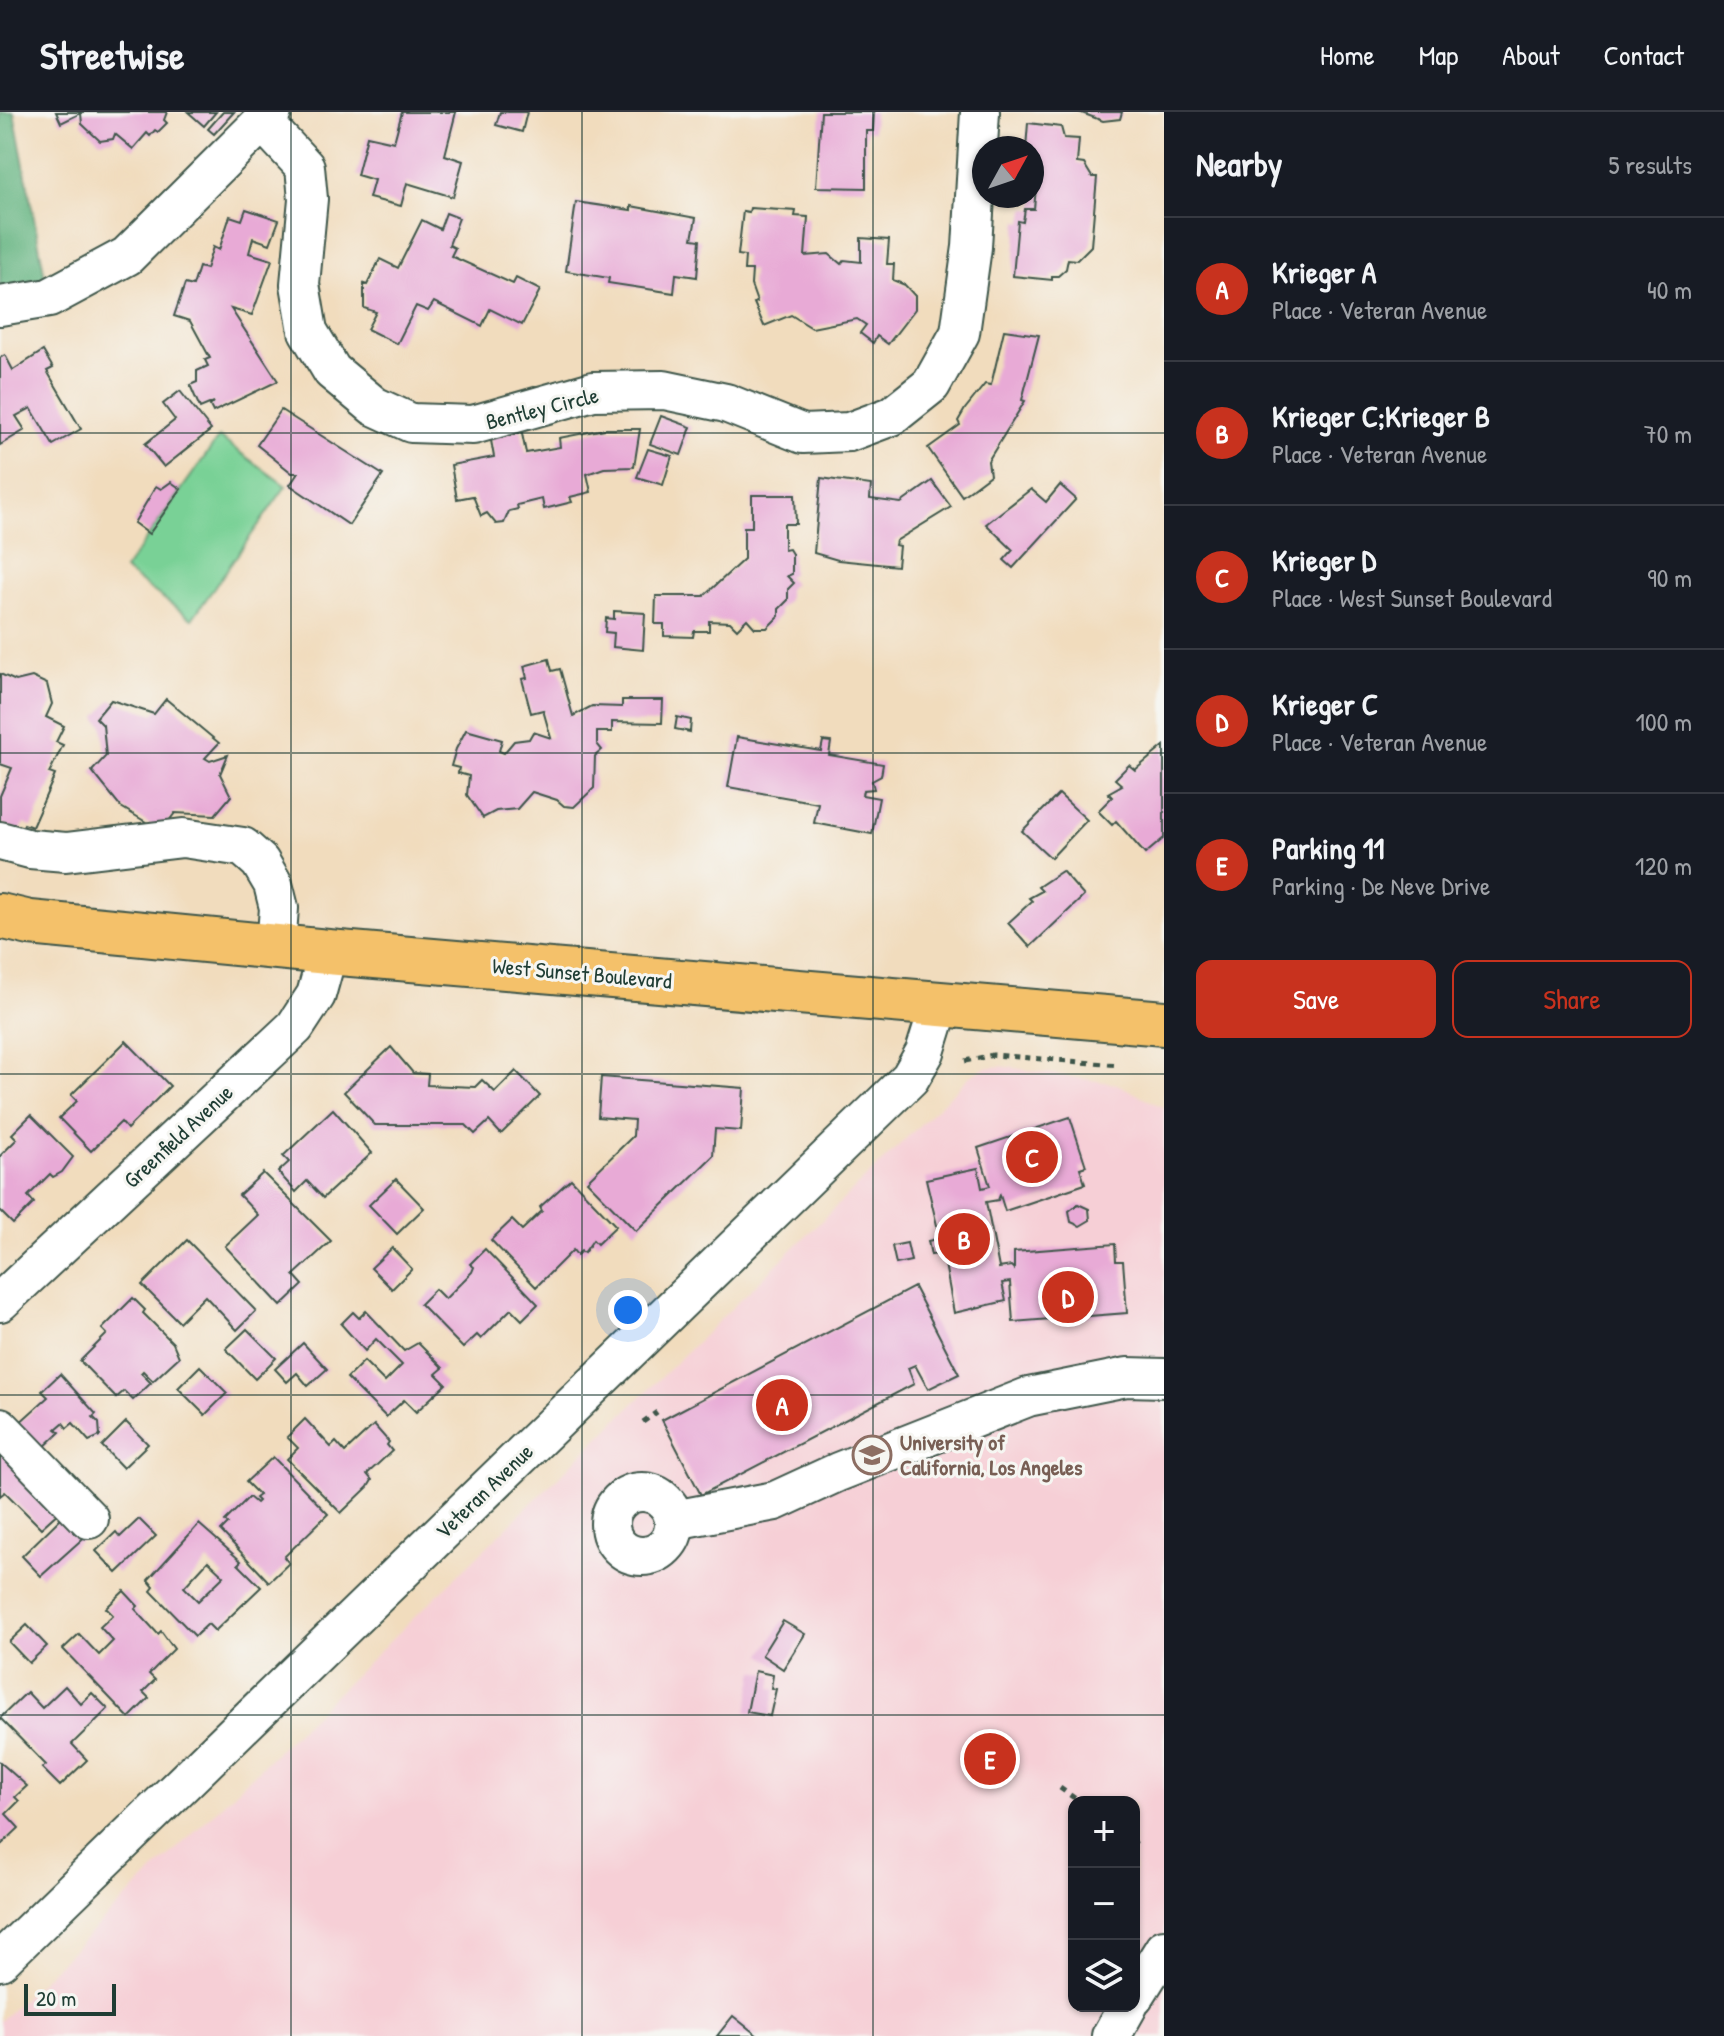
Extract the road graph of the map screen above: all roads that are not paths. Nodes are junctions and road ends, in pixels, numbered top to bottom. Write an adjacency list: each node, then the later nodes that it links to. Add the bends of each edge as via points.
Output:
1 (980, 112): 2 (street, Bentley Circle, via 972,247 960,333 931,385 892,416 849,432 803,434 726,403 664,390 593,391 473,425 411,423 374,406 332,371 308,331 300,284 308,199 305,167)
2 (268, 117): 3 (street, via 127,256 49,298)
3 (0, 306)
4 (0, 841): 6 (street, via 66,852 183,838 243,847 273,884 279,908)
5 (0, 916): 6 (main road, West Sunset Boulevard)
6 (276, 947): 7 (main road, West Sunset Boulevard)
7 (328, 952): 8 (main road, West Sunset Boulevard); 10 (street, Greenfield Avenue, via 316,995 295,1027)
8 (940, 1004): 9 (main road, West Sunset Boulevard); 16 (street, Veteran Avenue, via 925,1052 910,1078)
9 (1164, 1023)
10 (0, 1302)
11 (1164, 1378): 14 (street, via 1127,1377 1028,1397 775,1501)
12 (0, 1427): 13 (street)
13 (89, 1519)
14 (674, 1520)
15 (1164, 1949): 17 (street)
16 (0, 1961)
17 (1140, 1987)
18 (1125, 2012): 19 (street)
19 (1111, 2036)

